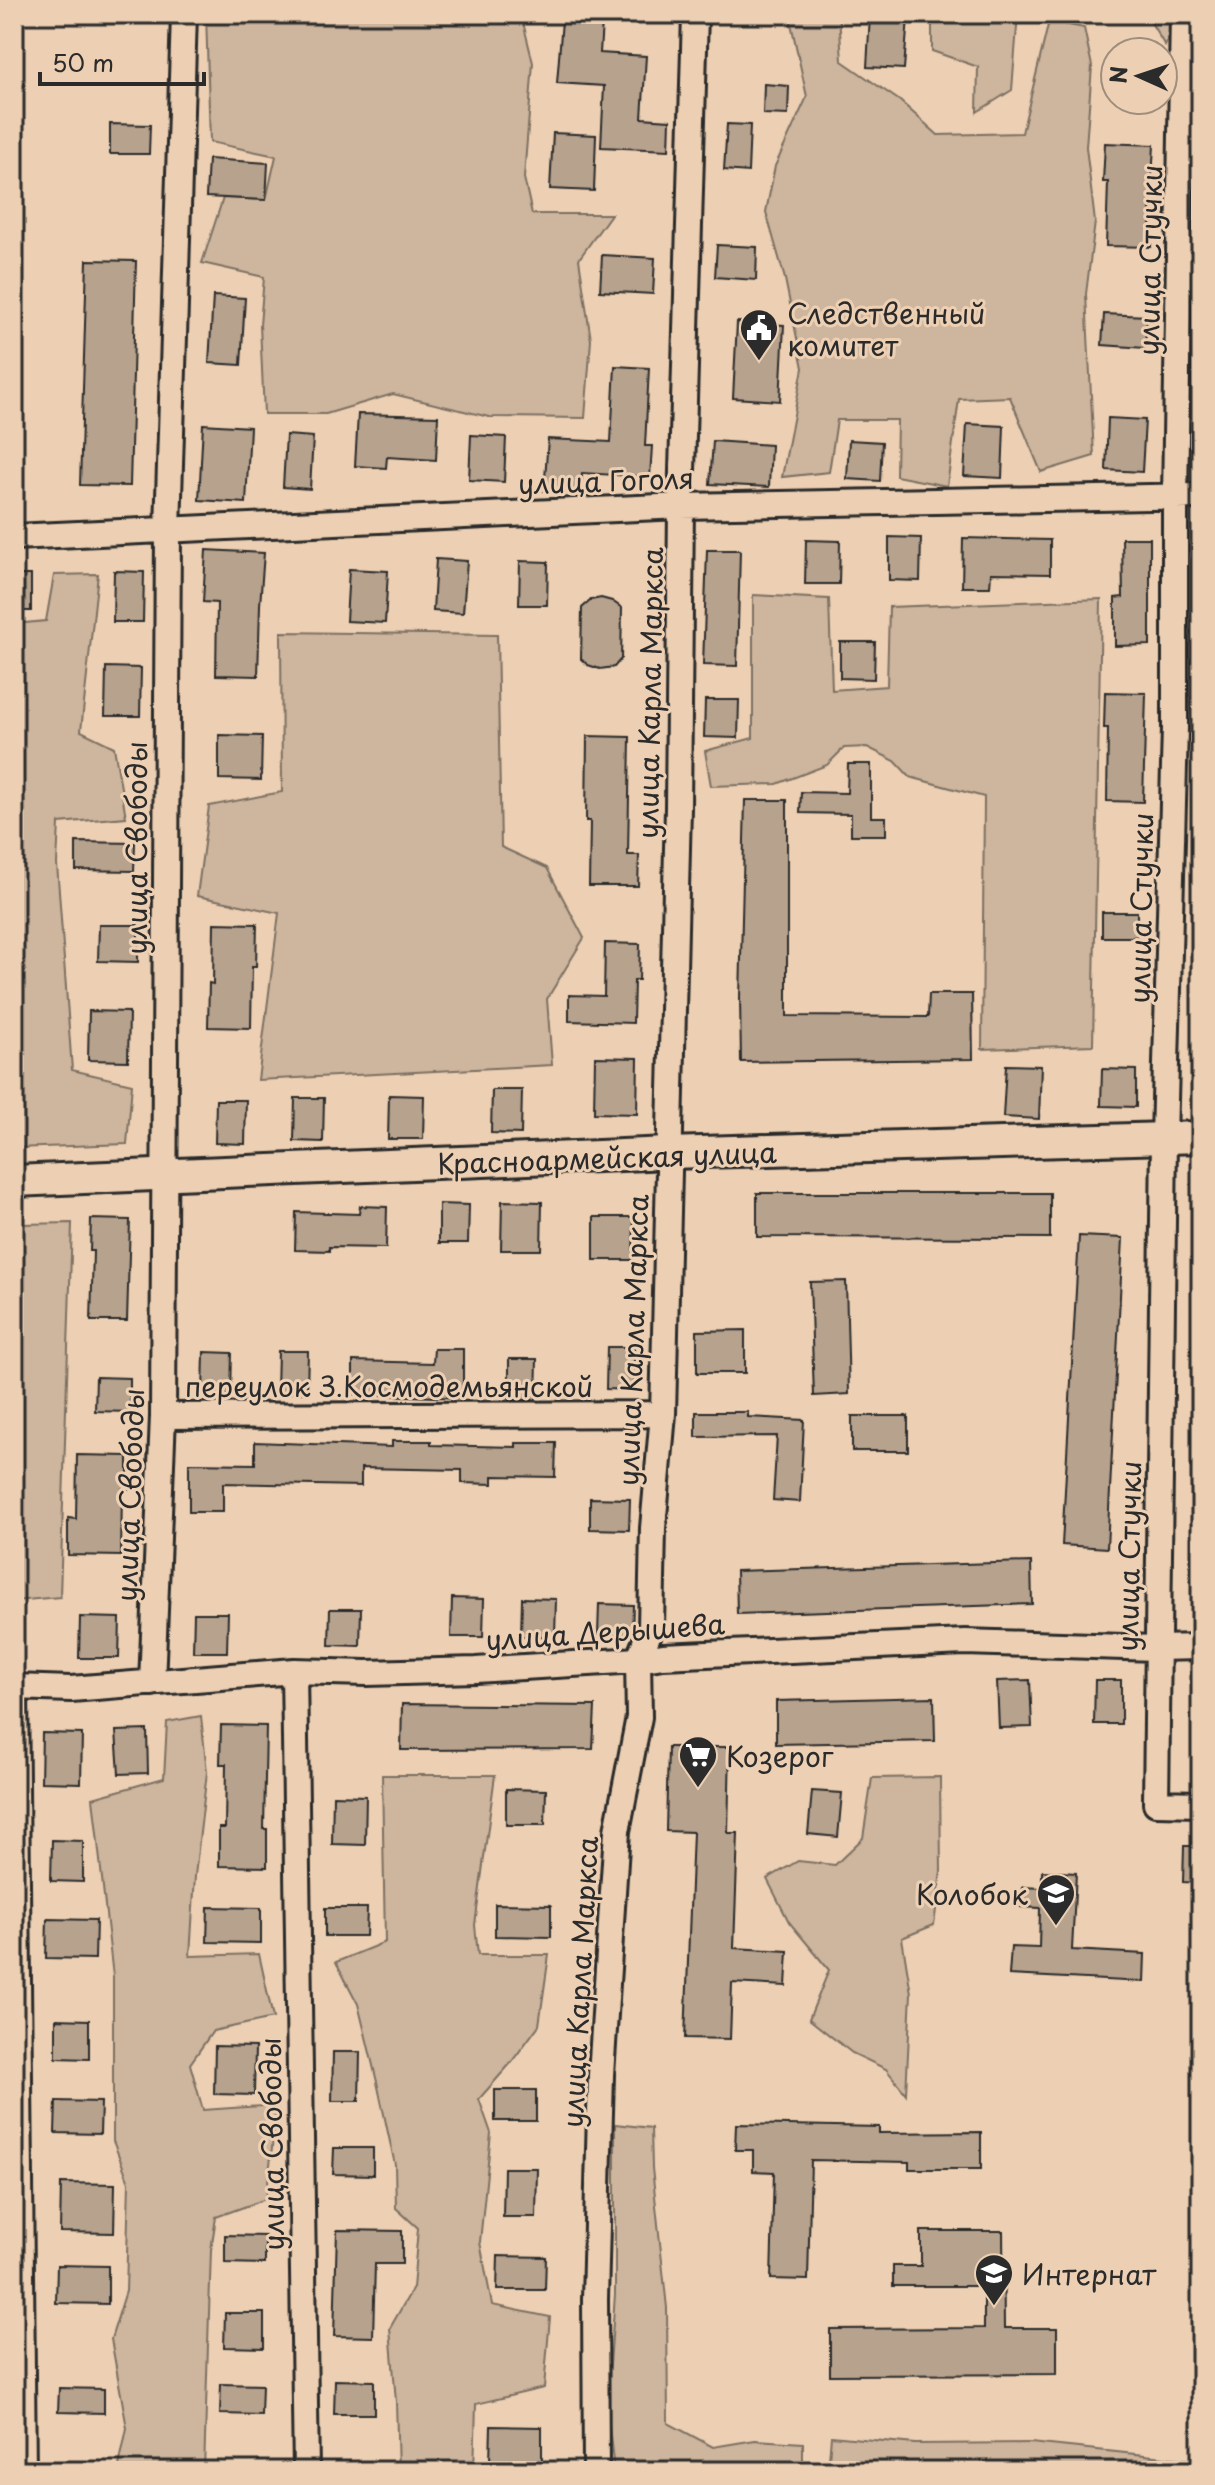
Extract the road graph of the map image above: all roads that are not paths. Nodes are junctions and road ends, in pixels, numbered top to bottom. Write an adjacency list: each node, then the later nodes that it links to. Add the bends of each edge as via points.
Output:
1 (184, 14): 7 (street, улица Свободы)
2 (695, 14): 6 (street, улица Карла Маркса)
3 (1183, 14): 5 (street, улица Стучки)
4 (1201, 496): 5 (street, улица Гоголя)
5 (1175, 497): 6 (street, улица Гоголя); 10 (street, улица Стучки)
6 (681, 506): 7 (street, улица Гоголя); 11 (street, улица Карла Маркса)
7 (168, 529): 8 (street, улица Гоголя); 12 (street, улица Свободы)
8 (14, 537)
9 (1201, 1137): 10 (main road, Красноармейская улица)
10 (1164, 1138): 11 (main road, Красноармейская улица); 17 (street, улица Стучки)
11 (669, 1153): 12 (main road, Красноармейская улица); 14 (street, улица Карла Маркса)
12 (163, 1176): 13 (main road, Красноармейская улица); 15 (street, улица Свободы)
13 (14, 1181)
14 (663, 1414): 15 (street, переулок З.Космодемьянской); 18 (street, улица Карла Маркса, via 651,1628)
15 (163, 1416): 20 (street, улица Свободы)
16 (1201, 1647): 17 (street, улица Дерышева)
17 (1156, 1648): 18 (street, улица Дерышева, via 965,1642); 22 (street, улица Стучки, via 1156,1803)
18 (638, 1660): 19 (street, улица Дерышева, via 476,1670); 25 (street, улица Карла Маркса, via 639,1717 617,1831 601,2075)
19 (294, 1671): 20 (street, улица Дерышева); 24 (street, улица Свободы)
20 (152, 1683): 21 (street, улица Дерышева)
21 (15, 1687): 23 (street)
22 (1201, 1804)
23 (23, 2471)
24 (306, 2471)
25 (596, 2471)

